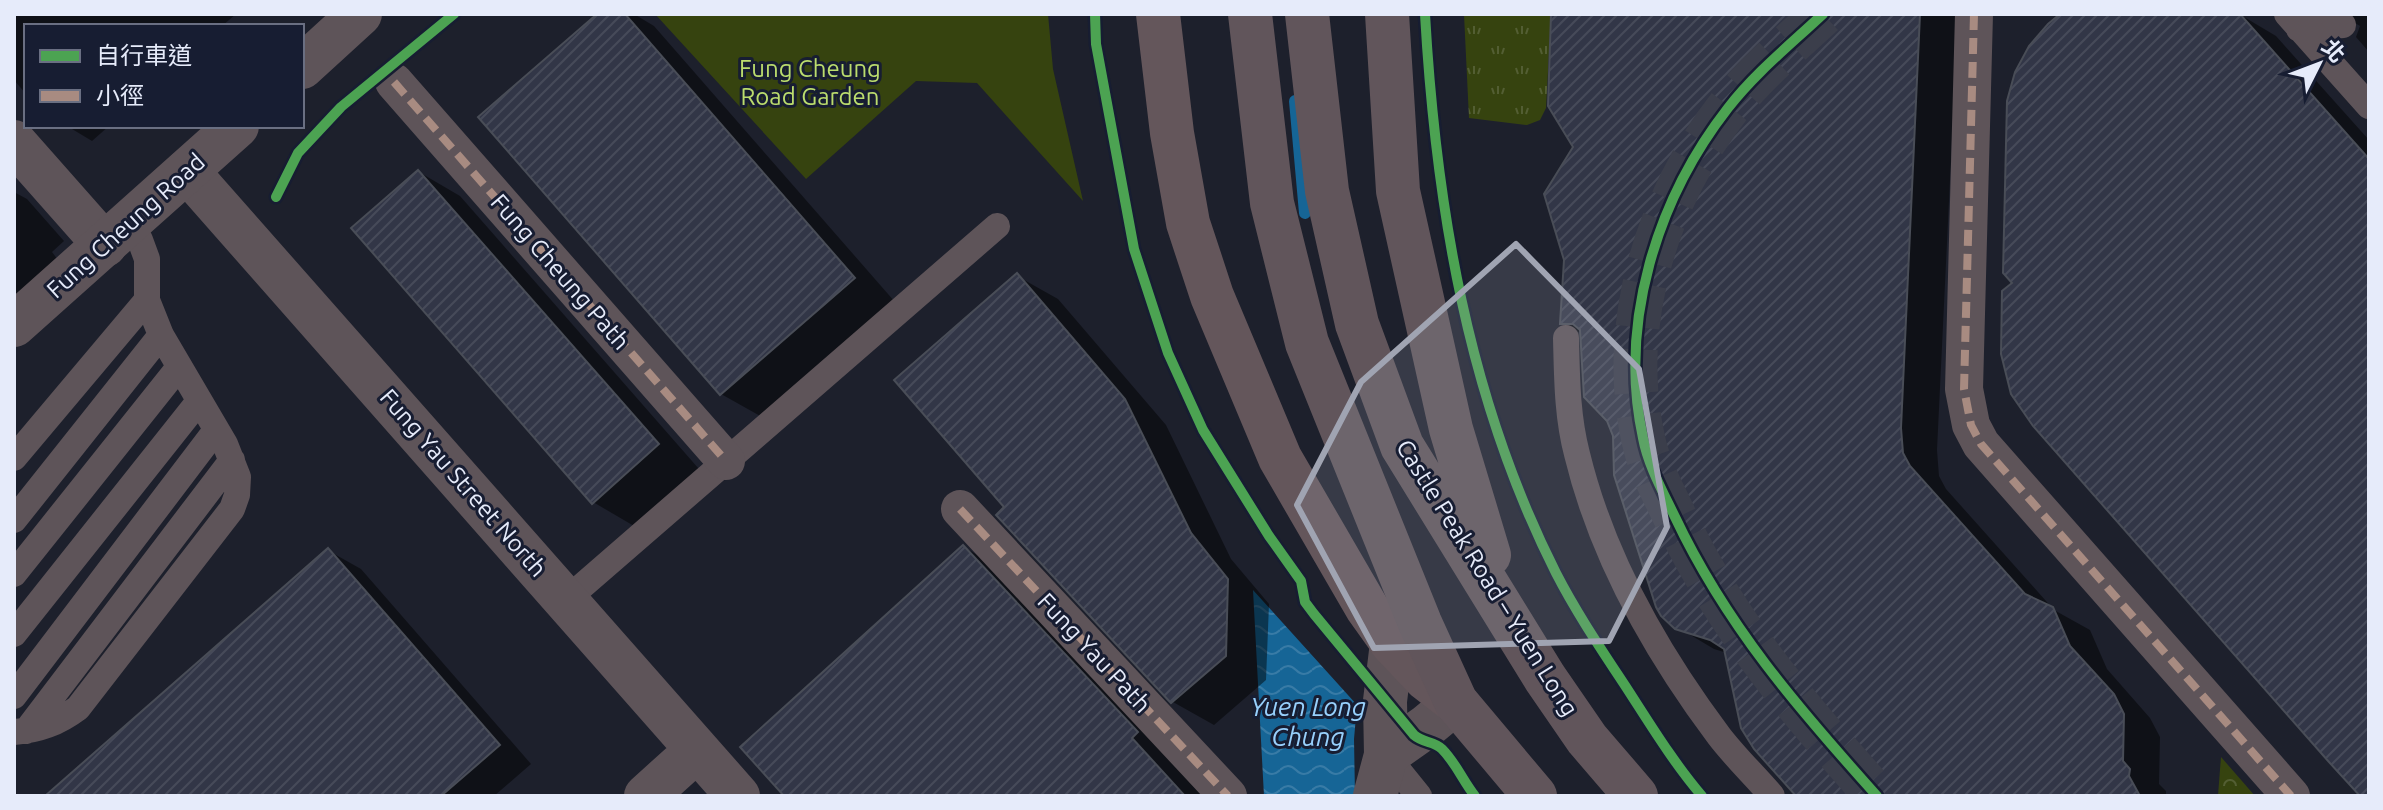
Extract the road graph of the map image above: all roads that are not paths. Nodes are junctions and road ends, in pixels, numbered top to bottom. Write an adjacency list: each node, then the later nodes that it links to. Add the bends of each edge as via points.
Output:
1 (360, 14): 9 (street)
2 (1158, 14): 32 (main road, via 1188,223 1212,296 1280,458)
3 (1250, 14): 34 (main road, via 1272,203 1307,343)
4 (1307, 14): 30 (main road, Castle Peak Road – Yuen Long, via 1327,191 1357,324 1402,446)
5 (1387, 14): 30 (main road, via 1398,191 1451,429)
6 (1974, 14): 45 (street, via 1964,389 1971,425 1990,454)
7 (2293, 22): 8 (lane); 11 (lane)
8 (2343, 25)
9 (304, 65)
10 (394, 82): 25 (street, Fung Cheung Path)
11 (2369, 106)
12 (235, 128): 14 (street, Fung Cheung Road)
13 (14, 142): 16 (street)
14 (187, 171): 16 (street, Fung Cheung Road); 29 (street, Fung Yau Street North)
15 (997, 226): 25 (lane)
16 (117, 234): 17 (lane, via 140,240 147,259); 18 (street, Fung Cheung Road)
17 (147, 300): 19 (lane); 24 (lane)
18 (14, 325)
19 (161, 335): 21 (lane); 27 (lane)
20 (1566, 338): 44 (lane, via 1576,452 1619,575 1662,654 1720,738)
21 (179, 367): 22 (lane); 28 (lane)
22 (199, 401): 23 (lane); 31 (lane)
23 (216, 430): 33 (lane); 35 (lane, via 238,477 232,509 78,708 45,727)
24 (14, 458)
25 (726, 461): 29 (lane)
26 (960, 509): 40 (street, Fung Yau Path)
27 (14, 520)
28 (14, 574)
29 (566, 600): 36 (street, Fung Yau Street North)
30 (1508, 615): 43 (main road, Castle Peak Road – Yuen Long, via 1587,739)
31 (14, 634)
32 (1392, 643): 34 (main road); 37 (street)
33 (14, 696)
34 (1456, 702): 37 (street); 42 (main road)
35 (20, 731)
36 (697, 750): 38 (street); 39 (street, Fung Yau Street North)
37 (1380, 775): 41 (lane)
38 (646, 796)
39 (738, 796)
40 (1228, 796)
41 (1419, 796)
42 (1535, 796)
43 (1636, 796)
44 (1772, 796)
45 (2291, 796)

